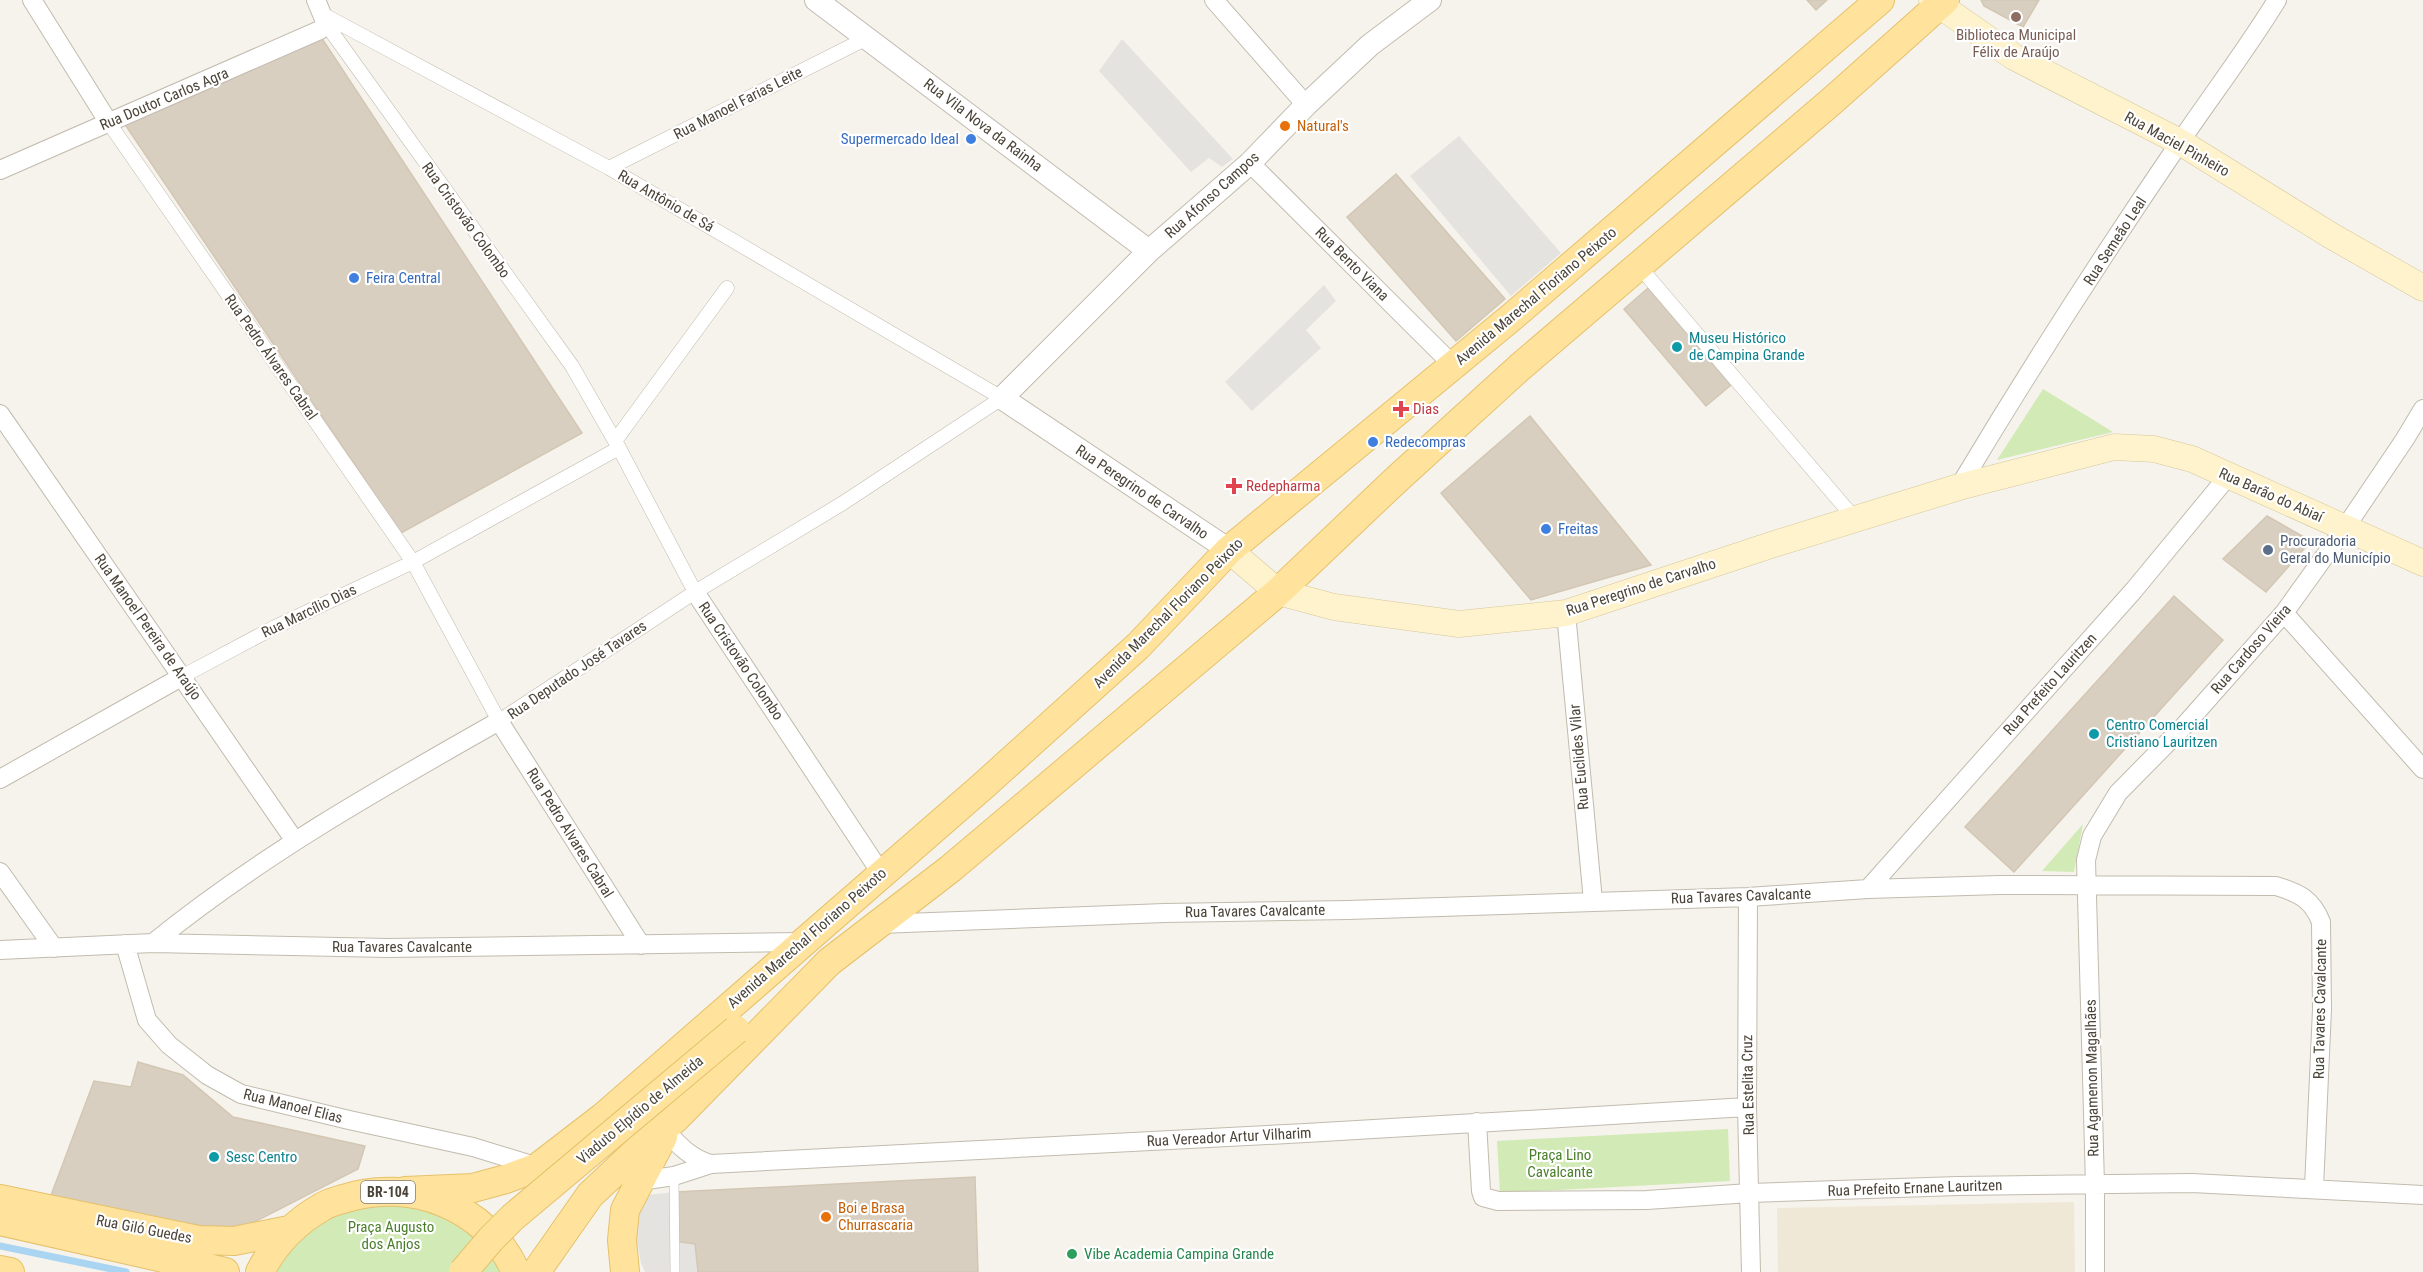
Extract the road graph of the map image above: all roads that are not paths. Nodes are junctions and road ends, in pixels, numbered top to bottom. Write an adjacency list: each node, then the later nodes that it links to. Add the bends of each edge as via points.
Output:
1 (32, 0): 11 (street, Rua Pedro Álvares Cabral)
2 (816, 0): 9 (street, Rua Vila Nova da Rainha)
3 (1214, 0): 10 (street)
4 (1431, 0): 10 (street, Rua Afonso Campos, via 1370,45)
5 (1880, 0): 20 (main road, Avenida Marechal Floriano Peixoto)
6 (2277, 0): 12 (street, Rua Semeão Leal)
7 (1938, 2): 12 (main road, Rua Maciel Pinheiro, via 2014,57); 17 (main road, via 1833,100)
8 (322, 13): 11 (street, Rua Doutor Carlos Agra, via 309,36); 14 (street, Rua Antônio de Sá); 24 (street, Rua Cristovão Colombo, via 572,366)
9 (867, 38): 14 (street, Rua Manoel Farias Leite); 16 (street, Rua Vila Nova da Rainha)
10 (1306, 105): 13 (street, Rua Afonso Campos)
11 (108, 123): 15 (street, Rua Doutor Carlos Agra); 31 (street, Rua Pedro Álvares Cabral)
12 (2180, 142): 19 (main road, Rua Maciel Pinheiro); 27 (street, Rua Semeão Leal, via 2008,404)
13 (1250, 163): 16 (street, Rua Afonso Campos); 20 (street, Rua Bento Viana)
14 (609, 168): 21 (street, Rua Antônio de Sá)
15 (0, 170)
16 (1149, 251): 21 (street, Rua Afonso Campos)
17 (1638, 265): 28 (street); 34 (main road, via 1405,472)
18 (727, 288): 24 (street)
19 (2423, 288)
20 (1454, 366): 30 (main road, Avenida Marechal Floriano Peixoto)
21 (1002, 398): 30 (street, Rua Peregrino de Carvalho); 33 (street, Rua Deputado José Tavares, via 843,503)
22 (2423, 409): 29 (street, Rua Cardoso Vieira)
23 (0, 414): 37 (street, Rua Manoel Pereira de Araújo)
24 (617, 444): 31 (street, Rua Marcílio Dias); 33 (street, Rua Cristovão Colombo)
25 (2114, 447): 26 (main road, Rua Barão do Abiaí, via 2192,459); 27 (main road, Rua Peregrino de Carvalho)
26 (2229, 476): 29 (main road, Rua Barão do Abiaí); 45 (street, Rua Prefeito Lauritzen, via 2134,590)
27 (1959, 487): 28 (main road, Rua Peregrino de Carvalho)
28 (1855, 519): 35 (main road, Rua Peregrino de Carvalho)
29 (2345, 528): 32 (main road, Rua Barão do Abiaí); 36 (street, Rua Cardoso Vieira)
30 (1229, 550): 34 (main road, Rua Peregrino de Carvalho); 43 (main road, Avenida Marechal Floriano Peixoto, via 1138,646)
31 (413, 562): 37 (street, Rua Marcílio Dias, via 275,627); 38 (street, Rua Pedro Álvares Cabral)
32 (2423, 563)
33 (695, 592): 38 (street, Rua Deputado José Tavares); 43 (street, Rua Cristovão Colombo)
34 (1278, 592): 35 (main road, Rua Peregrino de Carvalho, via 1334,607 1459,624); 48 (main road, via 950,869)
35 (1566, 613): 47 (street, Rua Euclides Vilar)
36 (2284, 613): 39 (street); 44 (street, Rua Cardoso Vieira, via 2184,726 2118,793 2092,836 2086,860)
37 (183, 676): 40 (street, Rua Marcílio Dias); 41 (street, Rua Manoel Pereira de Araújo)
38 (499, 721): 41 (street, Rua Deputado José Tavares); 52 (street, Rua Pedro Alvares Cabral)
39 (2423, 769)
40 (0, 779)
41 (295, 841): 50 (street, Rua Deputado José Tavares)
42 (0, 872): 53 (street)
43 (881, 873): 49 (main road, Avenida Marechal Floriano Peixoto)
44 (2087, 884): 45 (street, Rua Tavares Cavalcante); 63 (street, Rua Agamenon Magalhães); 64 (street, Rua Tavares Cavalcante, via 2276,886 2308,899 2321,922 2323,945)
45 (1868, 889): 46 (street, Rua Tavares Cavalcante)
46 (1748, 897): 47 (street, Rua Tavares Cavalcante); 56 (street, Rua Estelita Cruz)
47 (1593, 901): 48 (street, Rua Tavares Cavalcante)
48 (878, 924): 55 (main road)
49 (803, 942): 52 (street, Rua Tavares Cavalcante); 60 (main road, Avenida Marechal Floriano Peixoto, via 603,1118)
50 (153, 943): 51 (street, Rua Tavares Cavalcante); 52 (street, Rua Tavares Cavalcante, via 388,948)
51 (125, 944): 53 (street, Rua Tavares Cavalcante); 60 (street, Rua Manoel Elias, via 147,1020 169,1045 241,1094 473,1147)
52 (641, 945)
53 (54, 948): 54 (street, Rua Tavares Cavalcante)
54 (0, 950)
55 (829, 962): 58 (main road); 75 (main road, Viaduto Elpídio de Almeida, bridge, via 736,1030 530,1201)
56 (1747, 1107): 57 (street, Rua Vereador Artur Vilharim); 66 (street, Rua Estelita Cruz)
57 (1477, 1122): 59 (street, Rua Vereador Artur Vilharim); 66 (street, Rua Prefeito Ernane Lauritzen, via 1481,1191 1490,1200 1647,1200)
58 (668, 1127): 59 (street, via 687,1152); 62 (main road); 77 (main road, via 591,1195)
59 (711, 1164): 61 (street, Rua Vereador Artur Vilharim)
60 (538, 1167): 65 (main road, Avenida Marechal Floriano Peixoto, via 473,1188)
61 (674, 1176): 62 (street, Rua Vereador Artur Vilharim); 79 (lane)
62 (640, 1181): 78 (main road, via 626,1210 622,1240)
63 (2095, 1185): 64 (street, Rua Prefeito Ernane Lauritzen, via 2192,1183); 66 (street, Rua Prefeito Ernane Lauritzen); 81 (street, Rua Agamenon Magalhães)
64 (2314, 1188): 67 (street, Rua Prefeito Ernane Lauritzen)
65 (405, 1191): 70 (main road, BR-104, via 363,1192 324,1206); 76 (main road, BR-104, via 438,1199 468,1214 493,1236)
66 (1750, 1193): 80 (street, Rua Estelita Cruz)
67 (2423, 1195)
68 (0, 1198): 70 (main road, Rua Giló Guedes / BR-104, via 198,1239 234,1241)
69 (9, 1223): 73 (main road)
70 (289, 1230): 74 (main road, BR-104, via 269,1253)
71 (0, 1270): 72 (main road)
72 (10, 1272)
73 (225, 1272)
74 (260, 1272)
75 (463, 1272)
76 (516, 1272)
77 (536, 1272)
78 (625, 1272)
79 (675, 1272)
80 (1751, 1272)
81 (2095, 1272)

